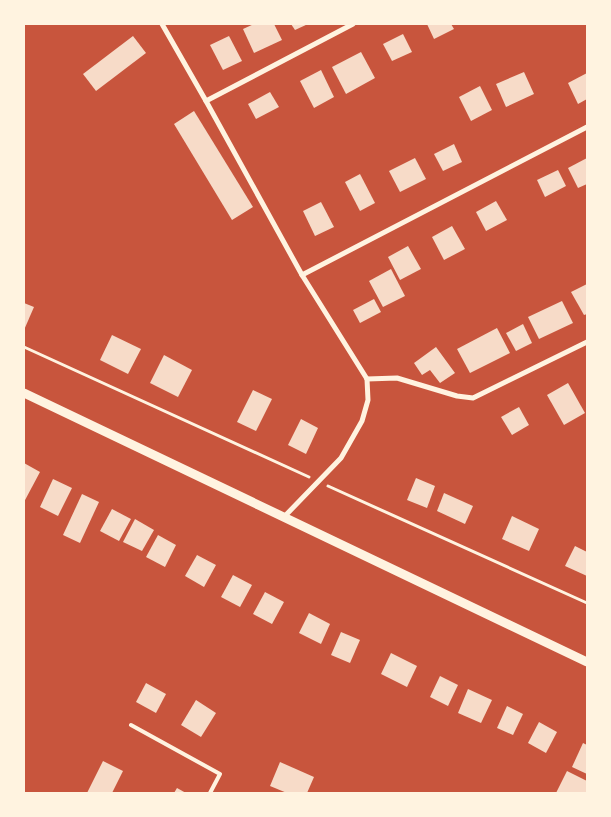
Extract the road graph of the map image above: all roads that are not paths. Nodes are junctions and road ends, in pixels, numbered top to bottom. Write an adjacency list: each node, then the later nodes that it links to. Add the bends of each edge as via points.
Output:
1 (162, 24): 3 (street)
2 (354, 24): 3 (street)
3 (206, 101): 5 (street)
4 (587, 127): 5 (street)
5 (302, 276): 7 (street)
6 (587, 342): 7 (street, via 473,398 397,378)
7 (367, 379): 9 (street, via 368,400 362,421 340,458)
8 (24, 393): 9 (street)
9 (283, 518): 10 (street)
10 (587, 662)
11 (131, 725): 12 (lane, via 220,774)
12 (210, 793)

